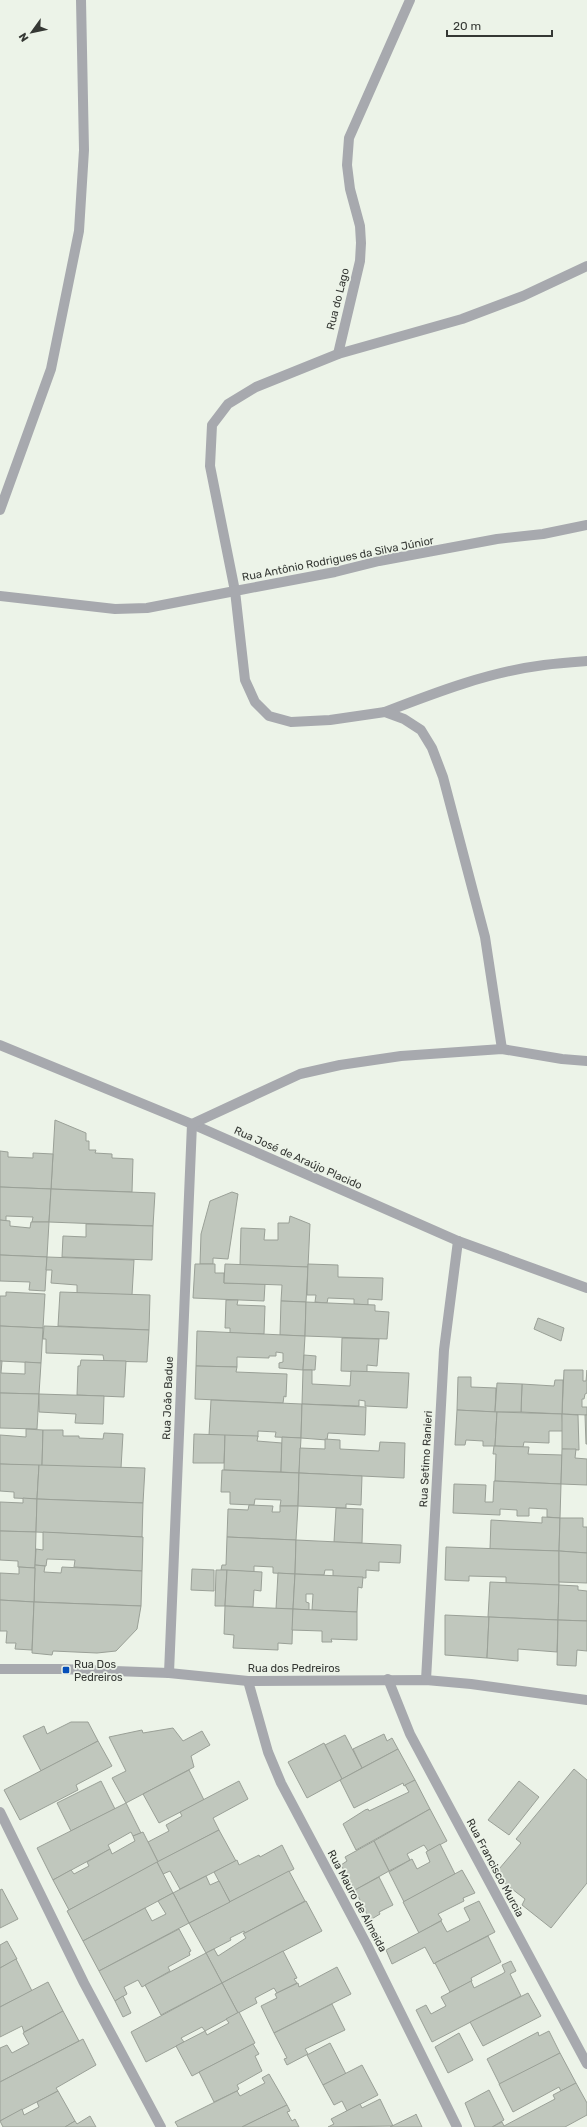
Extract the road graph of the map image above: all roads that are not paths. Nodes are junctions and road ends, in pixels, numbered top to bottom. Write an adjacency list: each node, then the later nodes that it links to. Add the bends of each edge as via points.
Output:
1 (81, 0): 5 (street, via 84,150 78,231 51,369)
2 (410, 0): 4 (street, Rua do Lago, via 349,138 347,165 350,189 360,226 361,243 360,261)
3 (587, 266): 4 (street, via 523,296 462,319)
4 (338, 354): 7 (street, via 256,387 228,404 212,424 210,466)
5 (0, 510)
6 (587, 525): 7 (street, Rua Antônio Rodrigues da Silva Júnior, via 379,561)
7 (235, 592): 8 (street, via 147,608 115,609); 10 (street, Rua Antônio Rodrigues da Silva Júnior, via 245,680 255,702 269,716 291,722 330,720)
8 (0, 596)
9 (587, 661): 10 (street, via 544,664 498,674 444,690)
10 (385, 712): 12 (street, Rua Antônio Rodrigues da Silva Júnior, via 404,719 421,730 432,748 443,777 485,937)
11 (0, 1045): 14 (street, Rua José de Araújo Placido)
12 (502, 1049): 13 (street, via 562,1059); 14 (street, via 401,1056 300,1074)
13 (587, 1060)
14 (192, 1124): 15 (street, Rua José de Araújo Placido); 18 (street, Rua João Badue)
15 (458, 1241): 16 (street, Rua José de Araújo Placido); 20 (street, Rua Setimo Ranieri, via 444,1350)
16 (587, 1288)
17 (0, 1669): 18 (street, Rua dos Pedreiros)
18 (169, 1673): 21 (street, Rua dos Pedreiros)
19 (388, 1679): 20 (street, Rua dos Pedreiros); 21 (street, Rua dos Pedreiros); 24 (street, Rua Francisco Murcia, via 410,1734)
20 (426, 1680): 22 (street, Rua dos Pedreiros)
21 (248, 1681): 26 (street, Rua Mauro de Almeida, via 268,1752 281,1783 367,1945)
22 (587, 1700)
23 (0, 1812): 25 (street, via 84,1983)
24 (587, 2064)
25 (161, 2127)
26 (457, 2127)

